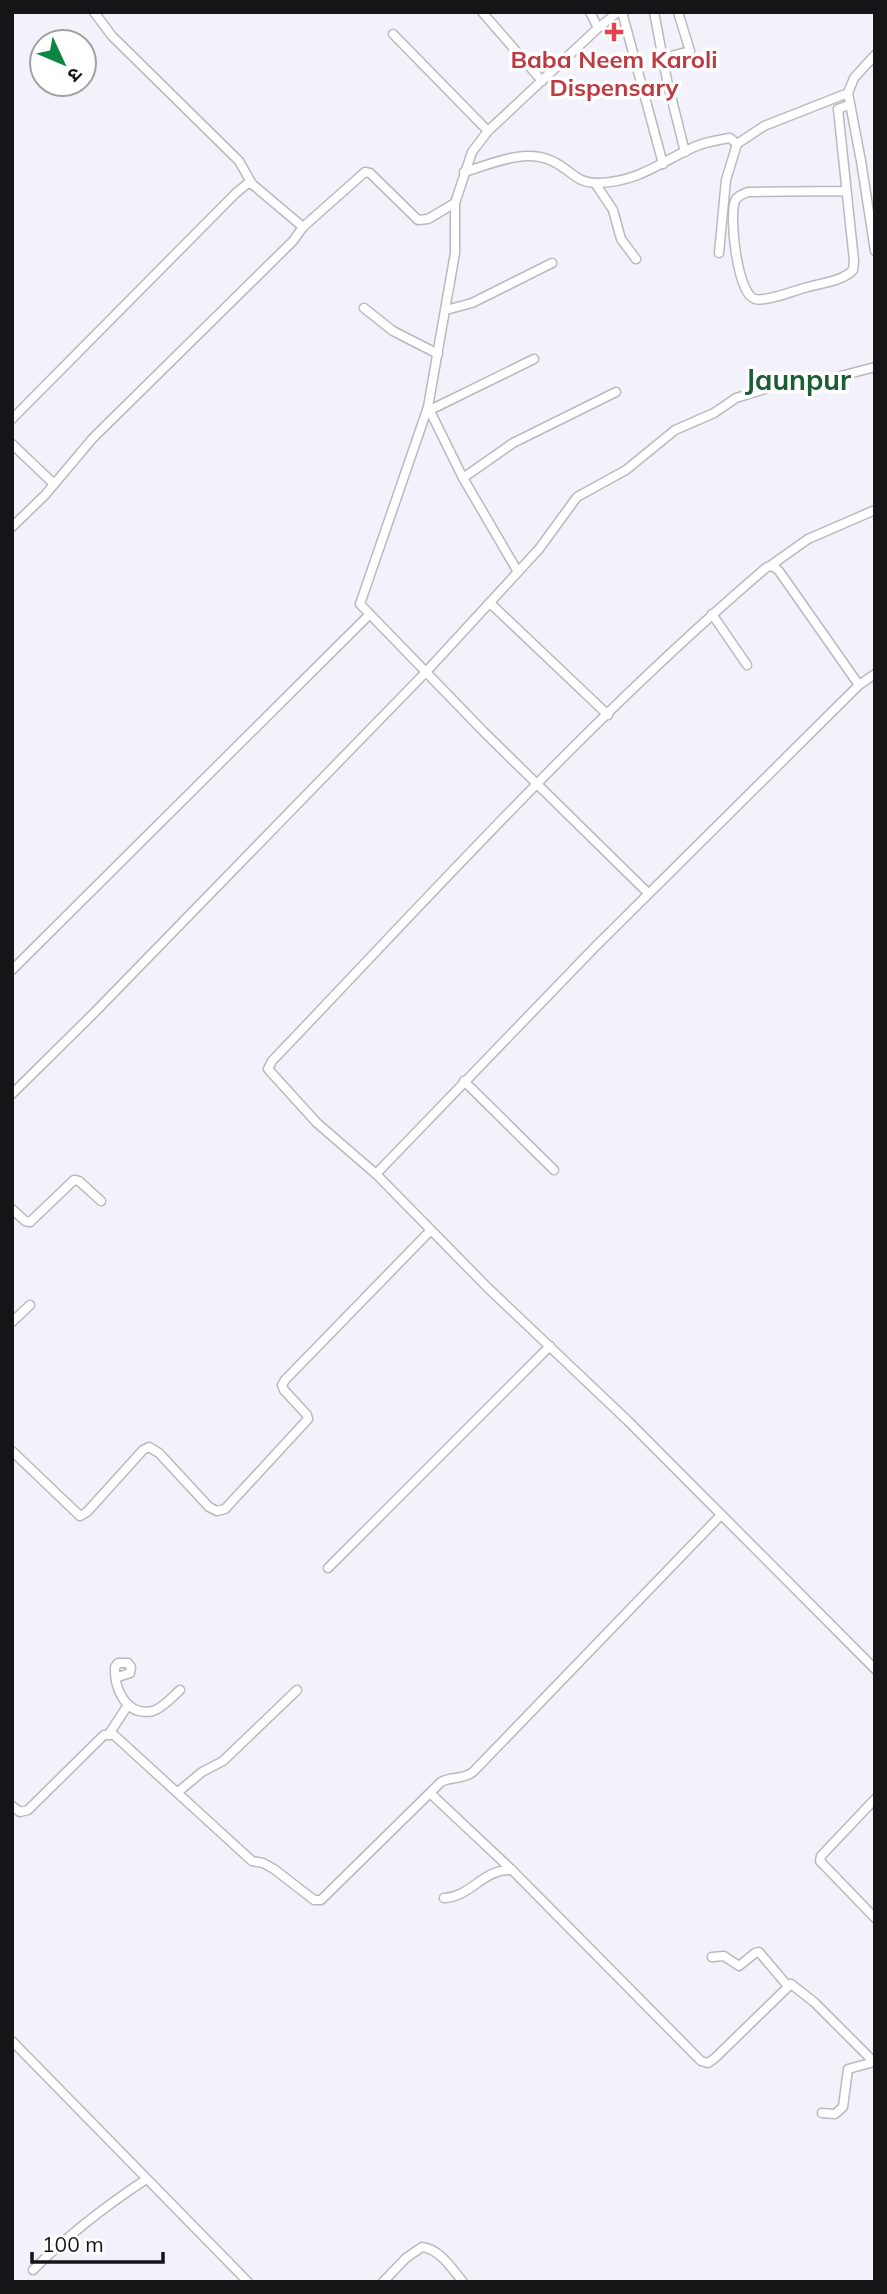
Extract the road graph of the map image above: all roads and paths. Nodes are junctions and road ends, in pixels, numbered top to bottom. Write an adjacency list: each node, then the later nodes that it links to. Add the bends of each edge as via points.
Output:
1 (94, 12): 20 (street, via 239,162)
2 (482, 12): 11 (street)
3 (590, 12): 7 (street)
4 (620, 12): 7 (street); 17 (street)
5 (654, 12): 10 (street)
6 (678, 12): 10 (street, via 690,51)
7 (598, 28): 11 (street)
8 (393, 34): 14 (street)
9 (875, 55): 12 (street, via 854,78)
10 (663, 58): 16 (street)
11 (542, 81): 14 (street)
12 (848, 93): 13 (street); 15 (street, via 764,126)
13 (849, 104): 21 (street, via 838,109); 24 (street)
14 (488, 131): 18 (street)
15 (737, 144): 16 (street, via 730,138); 25 (street, via 726,180)
16 (685, 152): 17 (street)
17 (663, 164): 19 (street, via 634,177)
18 (464, 172): 19 (street, via 533,156 551,160 580,181); 22 (street)
19 (595, 183): 26 (street, via 613,210 621,239)
20 (252, 184): 23 (street); 35 (street, via 236,193)
21 (846, 191): 21 (street, via 853,270 772,297 749,296 741,282 735,241 736,200 748,192)
22 (455, 203): 23 (street, via 418,220 365,172); 29 (street, via 455,253)
23 (303, 227): 38 (street)
24 (875, 251)
25 (719, 253)
26 (636, 259)
27 (552, 263): 29 (street, via 472,303)
28 (364, 308): 30 (street, via 393,331)
29 (446, 310): 30 (street)
30 (438, 354): 34 (street)
31 (534, 359): 34 (street)
32 (875, 367): 42 (street, via 744,394 675,430 626,470 577,497)
33 (616, 392): 37 (street, via 513,443)
34 (429, 408): 37 (street); 45 (street, via 360,603)
35 (12, 419)
36 (12, 444): 38 (street)
37 (463, 478): 42 (street)
38 (54, 484): 40 (street)
39 (875, 510): 41 (street, via 808,539)
40 (12, 527)
41 (770, 566): 44 (street); 49 (street, via 779,571)
42 (517, 572): 43 (street)
43 (490, 603): 47 (street); 50 (street)
44 (712, 614): 46 (street); 50 (street)
45 (369, 615): 47 (street); 53 (street)
46 (747, 666)
47 (425, 673): 51 (street); 55 (street)
48 (875, 674): 49 (street)
49 (859, 685): 52 (street)
50 (608, 715): 51 (street)
51 (537, 784): 52 (street); 57 (street, via 268,1066 317,1123)
52 (648, 894): 54 (street)
53 (12, 970)
54 (464, 1081): 56 (street); 57 (street)
55 (12, 1094)
56 (554, 1170)
57 (376, 1174): 60 (street)
58 (101, 1201): 59 (street, via 74,1180 30,1222)
59 (12, 1209)
60 (431, 1230): 63 (street); 64 (street, via 285,1380 284,1390 308,1419 225,1508 209,1507 149,1447 80,1516)
61 (30, 1305): 62 (street)
62 (12, 1322)
63 (550, 1346): 65 (street); 66 (street)
64 (12, 1451)
65 (721, 1515): 67 (street); 74 (street, via 473,1772 444,1780)
66 (328, 1568)
67 (875, 1669)
68 (118, 1677): 71 (street, via 118,1691)
69 (180, 1690): 71 (street, via 154,1710)
70 (297, 1690): 73 (street, via 223,1761)
71 (128, 1706): 72 (street)
72 (109, 1734): 73 (street); 76 (street, via 28,1810 20,1812)
73 (178, 1792): 74 (street, via 252,1861 267,1865 313,1900 326,1897)
74 (430, 1793): 77 (street)
75 (875, 1799): 79 (street, via 820,1861)
76 (12, 1806)
77 (512, 1870): 78 (street, via 493,1872 460,1895); 81 (street, via 704,2063 715,2058)
78 (444, 1898)
79 (875, 1918)
80 (712, 1957): 81 (street, via 724,1956 739,1966 759,1952)
81 (787, 1985): 83 (street, via 801,1990)
82 (12, 2041): 85 (street)
83 (874, 2063): 84 (street, via 848,2069 843,2107 835,2114)
84 (822, 2113)
85 (145, 2179): 86 (street, via 73,2231); 87 (street)
86 (33, 2270)
87 (248, 2282)
88 (383, 2282): 89 (street, via 422,2247 438,2253)
89 (463, 2282)

